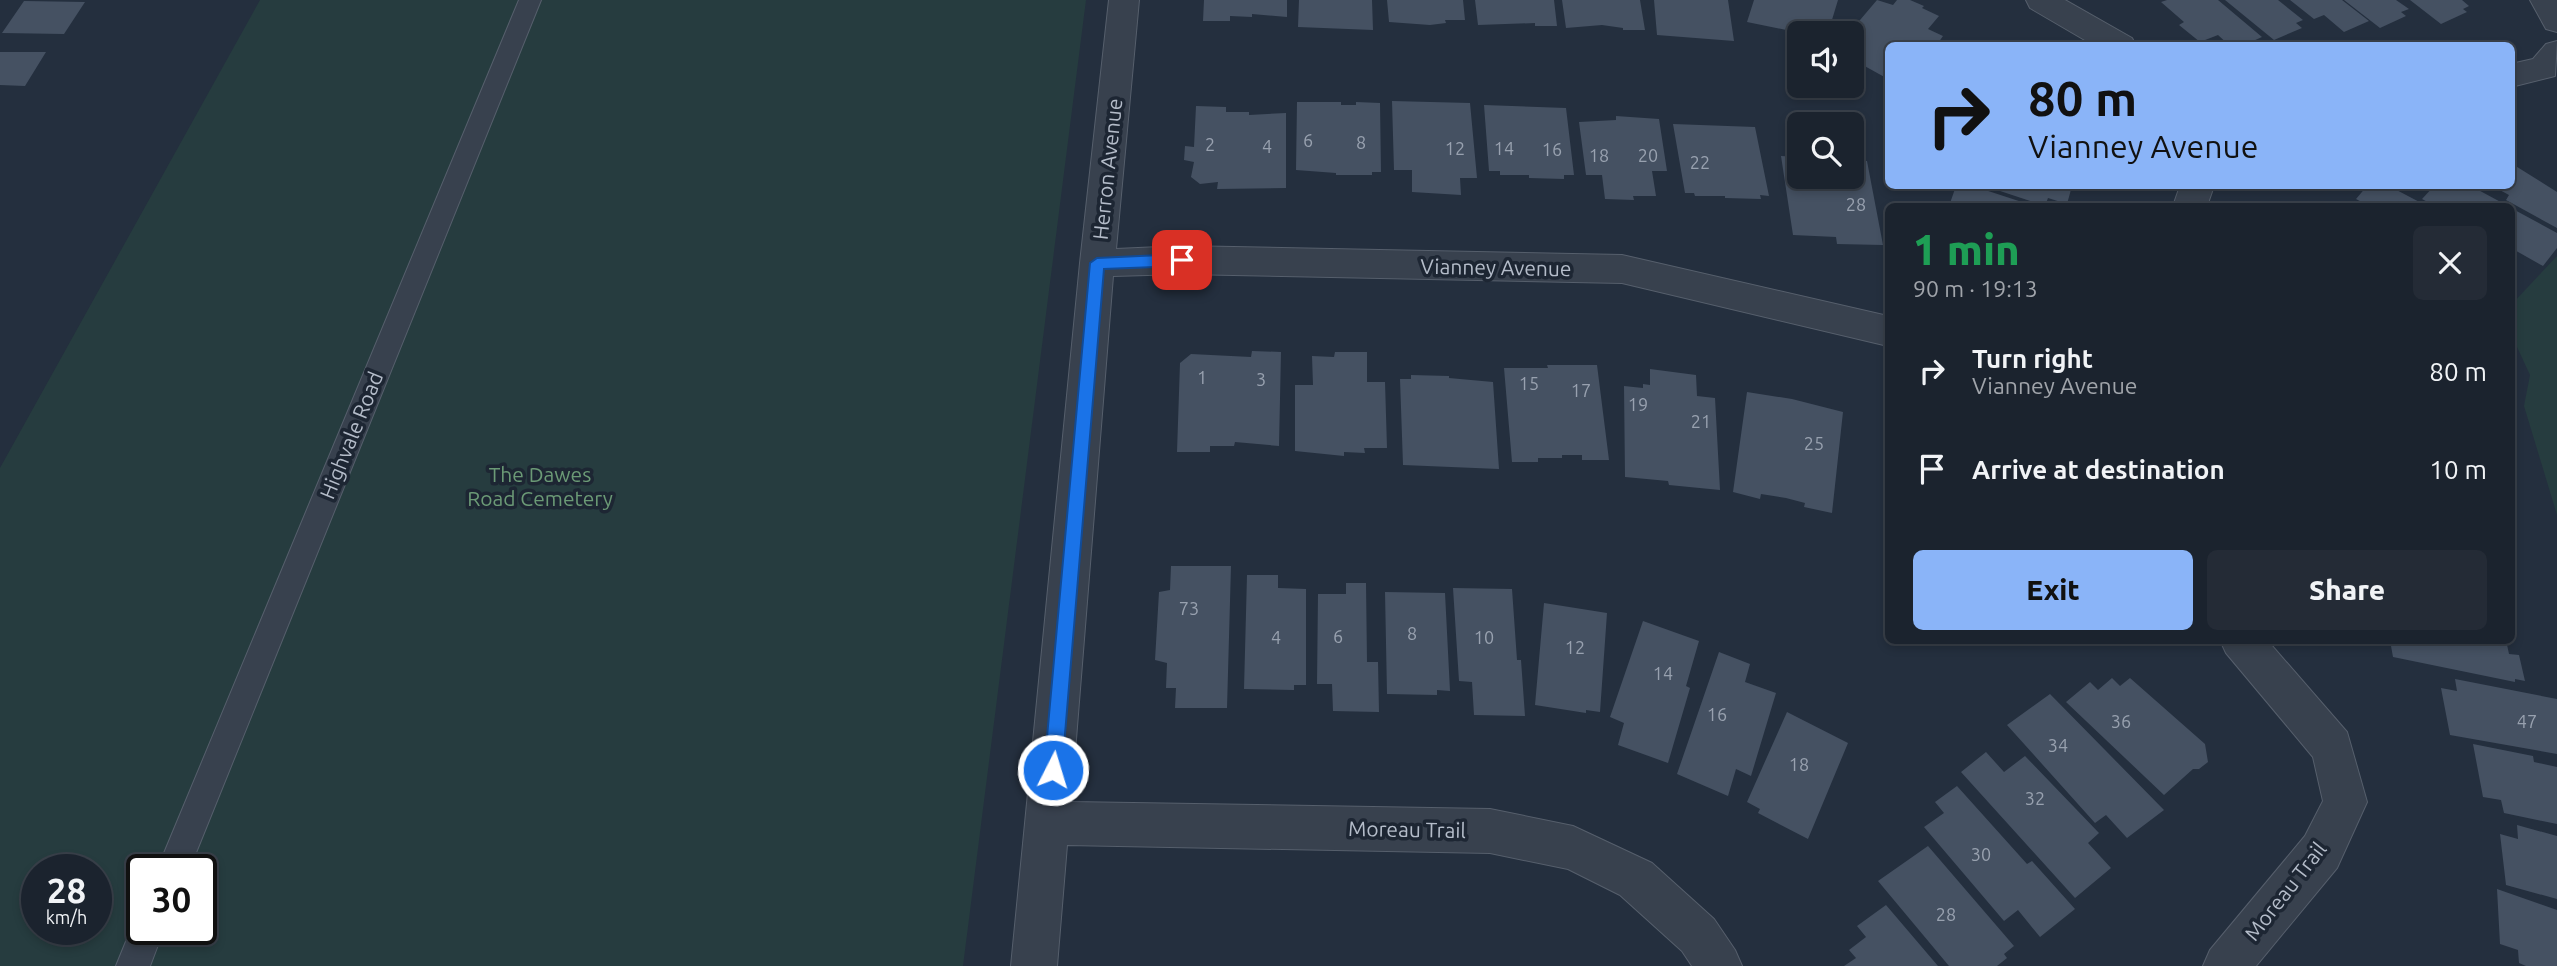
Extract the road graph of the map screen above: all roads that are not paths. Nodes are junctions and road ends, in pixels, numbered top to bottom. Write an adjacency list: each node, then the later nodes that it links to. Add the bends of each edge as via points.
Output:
1 (530, 0): 13 (lane, Highvale Road)
2 (1124, 0): 9 (street, Herron Avenue)
3 (2041, 0): 6 (street)
4 (2545, 0): 5 (street)
5 (2557, 20)
6 (2114, 42)
7 (2557, 52): 8 (street, via 2544,68)
8 (2515, 75)
9 (1097, 263): 10 (street, Vianney Avenue, via 1182,260 1622,270); 12 (street, Herron Avenue)
10 (1885, 330)
11 (2243, 644): 18 (street, Moreau Trail, via 2332,747 2345,802 2320,852)
12 (1049, 823): 16 (street, Herron Avenue); 17 (street, Moreau Trail, via 1490,831 1573,848 1636,879 1698,935)
13 (180, 854)
14 (142, 945): 15 (lane)
15 (133, 966)
16 (1034, 966)
17 (1719, 966)
18 (2226, 966)

